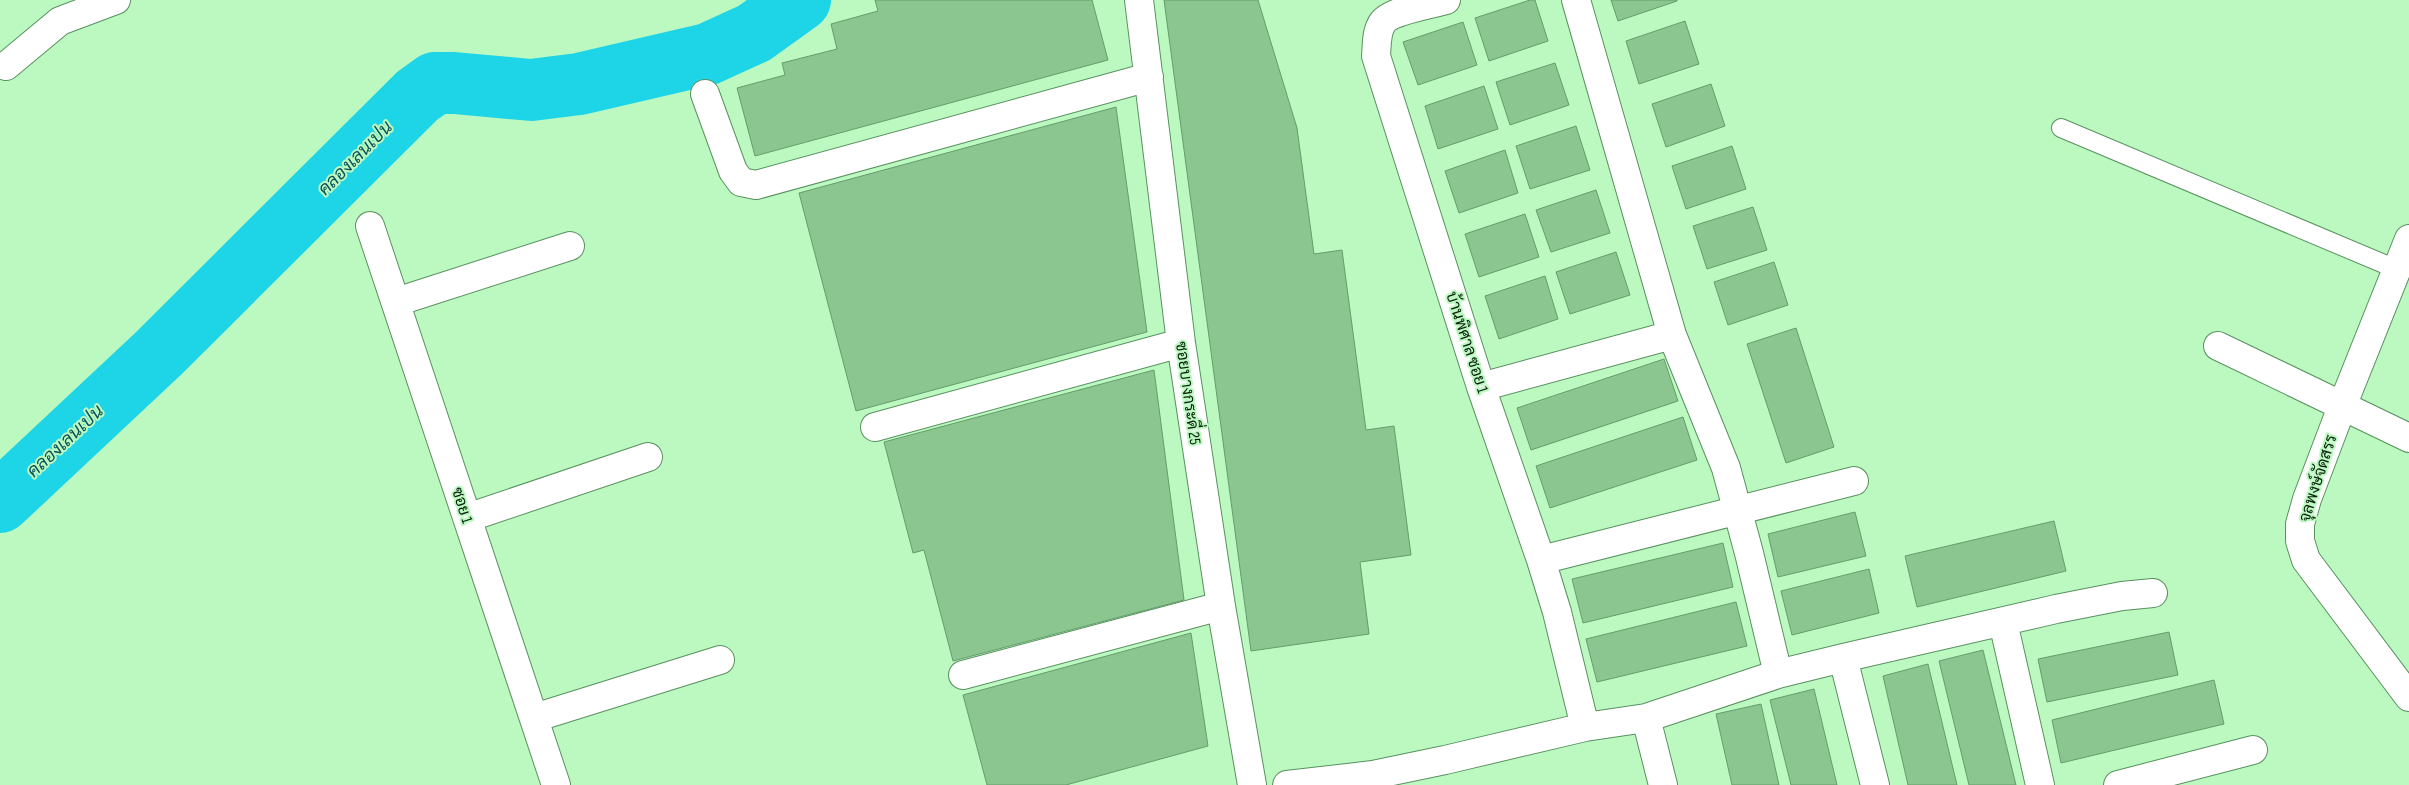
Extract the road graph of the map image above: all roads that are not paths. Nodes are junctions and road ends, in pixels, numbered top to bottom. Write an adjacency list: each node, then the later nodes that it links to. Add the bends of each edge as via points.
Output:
1 (116, 0): 5 (street, via 60,21)
2 (1139, 0): 6 (street, ซอยบางกระดี่ 25)
3 (1446, 0): 17 (street, บ้านพิศาล ซอย 1, via 1383,21 1376,56)
4 (1576, 0): 14 (street)
5 (6, 66)
6 (1149, 77): 7 (street, via 756,185 741,182 733,171); 15 (street, ซอยบางกระดี่ 25)
7 (705, 94)
8 (2061, 128): 12 (lane)
9 (370, 226): 13 (street, ซอย 1)
10 (2409, 239): 12 (street, จุลพงษ์จัดสรร)
11 (570, 246): 13 (street)
12 (2396, 269): 18 (street, จุลพงษ์จัดสรร)
13 (396, 302): 24 (street, ซอย 1)
14 (1672, 335): 17 (street); 23 (street, via 1726,468)
15 (1181, 343): 19 (street); 27 (street, ซอยบางกระดี่ 25)
16 (2218, 346): 18 (street)
17 (1481, 387): 25 (street, บ้านพิศาล ซอย 1)
18 (2342, 404): 20 (street); 33 (street, จุลพงษ์จัดสรร, via 2307,500 2300,524 2300,541 2306,560)
19 (875, 427)
20 (2409, 438)
21 (648, 457): 24 (street)
22 (1854, 481): 23 (street)
23 (1737, 510): 25 (street); 31 (street)
24 (467, 518): 34 (street, ซอย 1)
25 (1541, 560): 36 (street, บ้านพิศาล ซอย 1)
26 (2153, 593): 28 (street, via 2122,596)
27 (1221, 606): 32 (street); 39 (street, ซอยบางกระดี่ 25)
28 (2003, 622): 29 (street); 43 (street)
29 (1843, 658): 31 (street); 42 (street)
30 (720, 660): 34 (street)
31 (1778, 674): 35 (street)
32 (963, 675)
33 (2409, 697)
34 (534, 718): 38 (street, ซอย 1)
35 (1646, 718): 36 (street); 41 (street)
36 (1585, 727): 40 (street, via 1392,771)
37 (2253, 750): 44 (street)
38 (556, 785)
39 (1252, 785)
40 (1287, 785)
41 (1663, 785)
42 (1875, 785)
43 (2040, 785)
44 (2118, 785)

